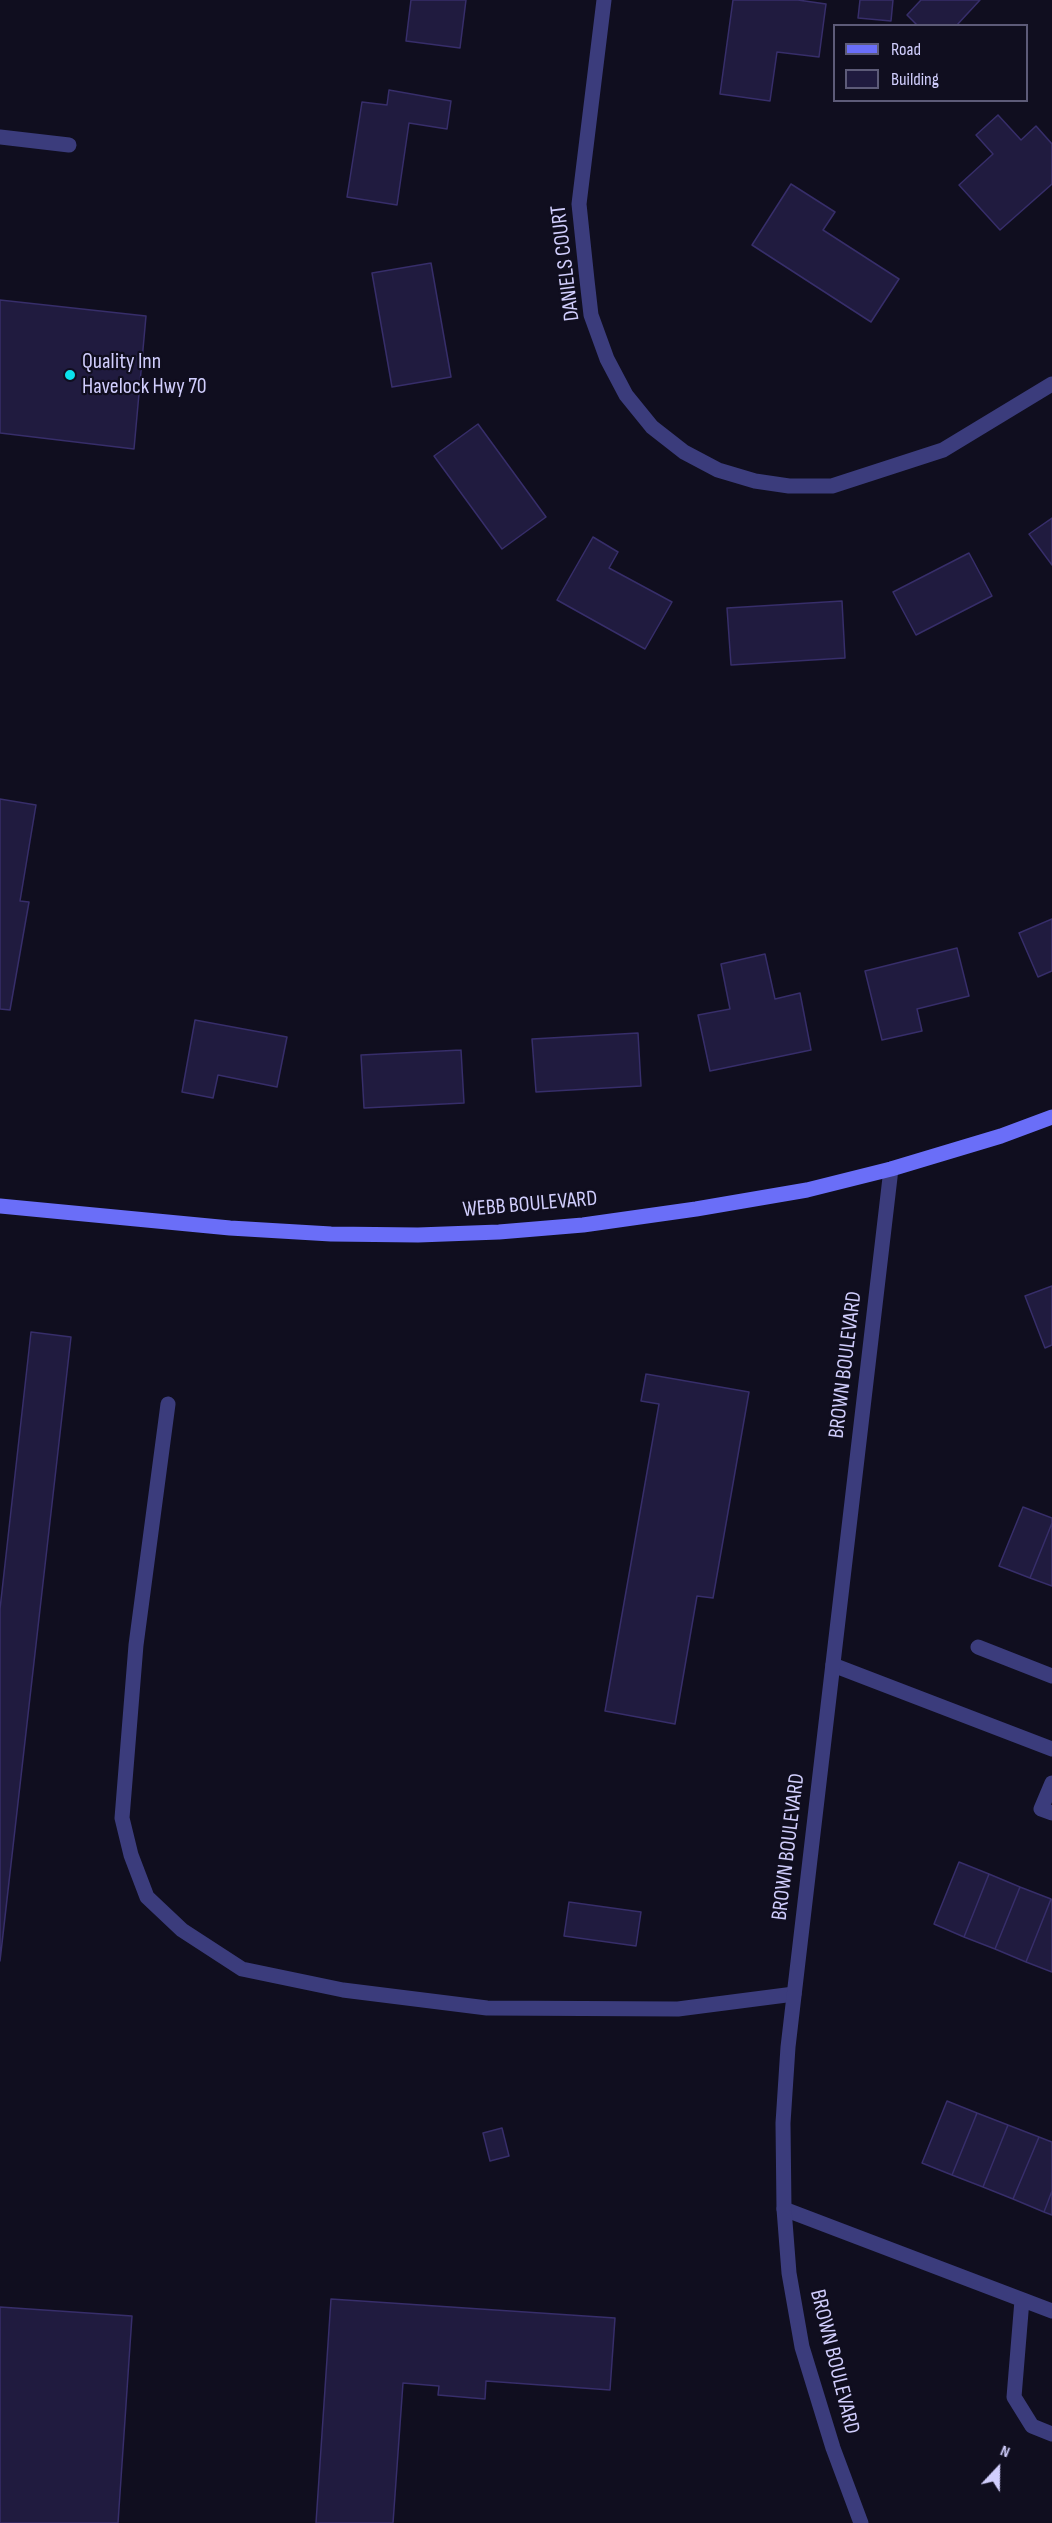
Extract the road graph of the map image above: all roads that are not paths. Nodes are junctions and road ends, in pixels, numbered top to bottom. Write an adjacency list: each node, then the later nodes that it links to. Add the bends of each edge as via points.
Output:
1 (604, 0): 4 (street, DANIELS COURT, via 579,204 587,280 591,315 607,359 626,395 652,427 684,452 718,470 755,481 832,486 943,450)
2 (0, 137): 3 (street)
3 (69, 146)
4 (1052, 384)
5 (1052, 1117): 6 (street, WEBB BOULEVARD)
6 (891, 1169): 7 (street, WEBB BOULEVARD, via 807,1190 696,1209 499,1232 331,1234); 10 (street, BROWN BOULEVARD)
7 (0, 1206)
8 (168, 1404): 15 (street, via 136,1645 122,1818 131,1855 147,1897 154,1904 182,1930 242,1969 343,1990 499,2008 678,2008)
9 (978, 1647): 11 (street)
10 (832, 1665): 12 (street); 15 (street, BROWN BOULEVARD)
11 (1052, 1676)
12 (1052, 1749)
13 (1052, 1783): 14 (street, via 1041,1809)
14 (1052, 1813)
15 (794, 1994): 16 (street, BROWN BOULEVARD, via 783,2123)
16 (784, 2209): 17 (street); 20 (street, BROWN BOULEVARD, via 789,2273 802,2347)
17 (1022, 2300): 18 (street); 19 (street, via 1014,2397 1032,2426)
18 (1052, 2311)
19 (1052, 2434)
20 (861, 2523)

